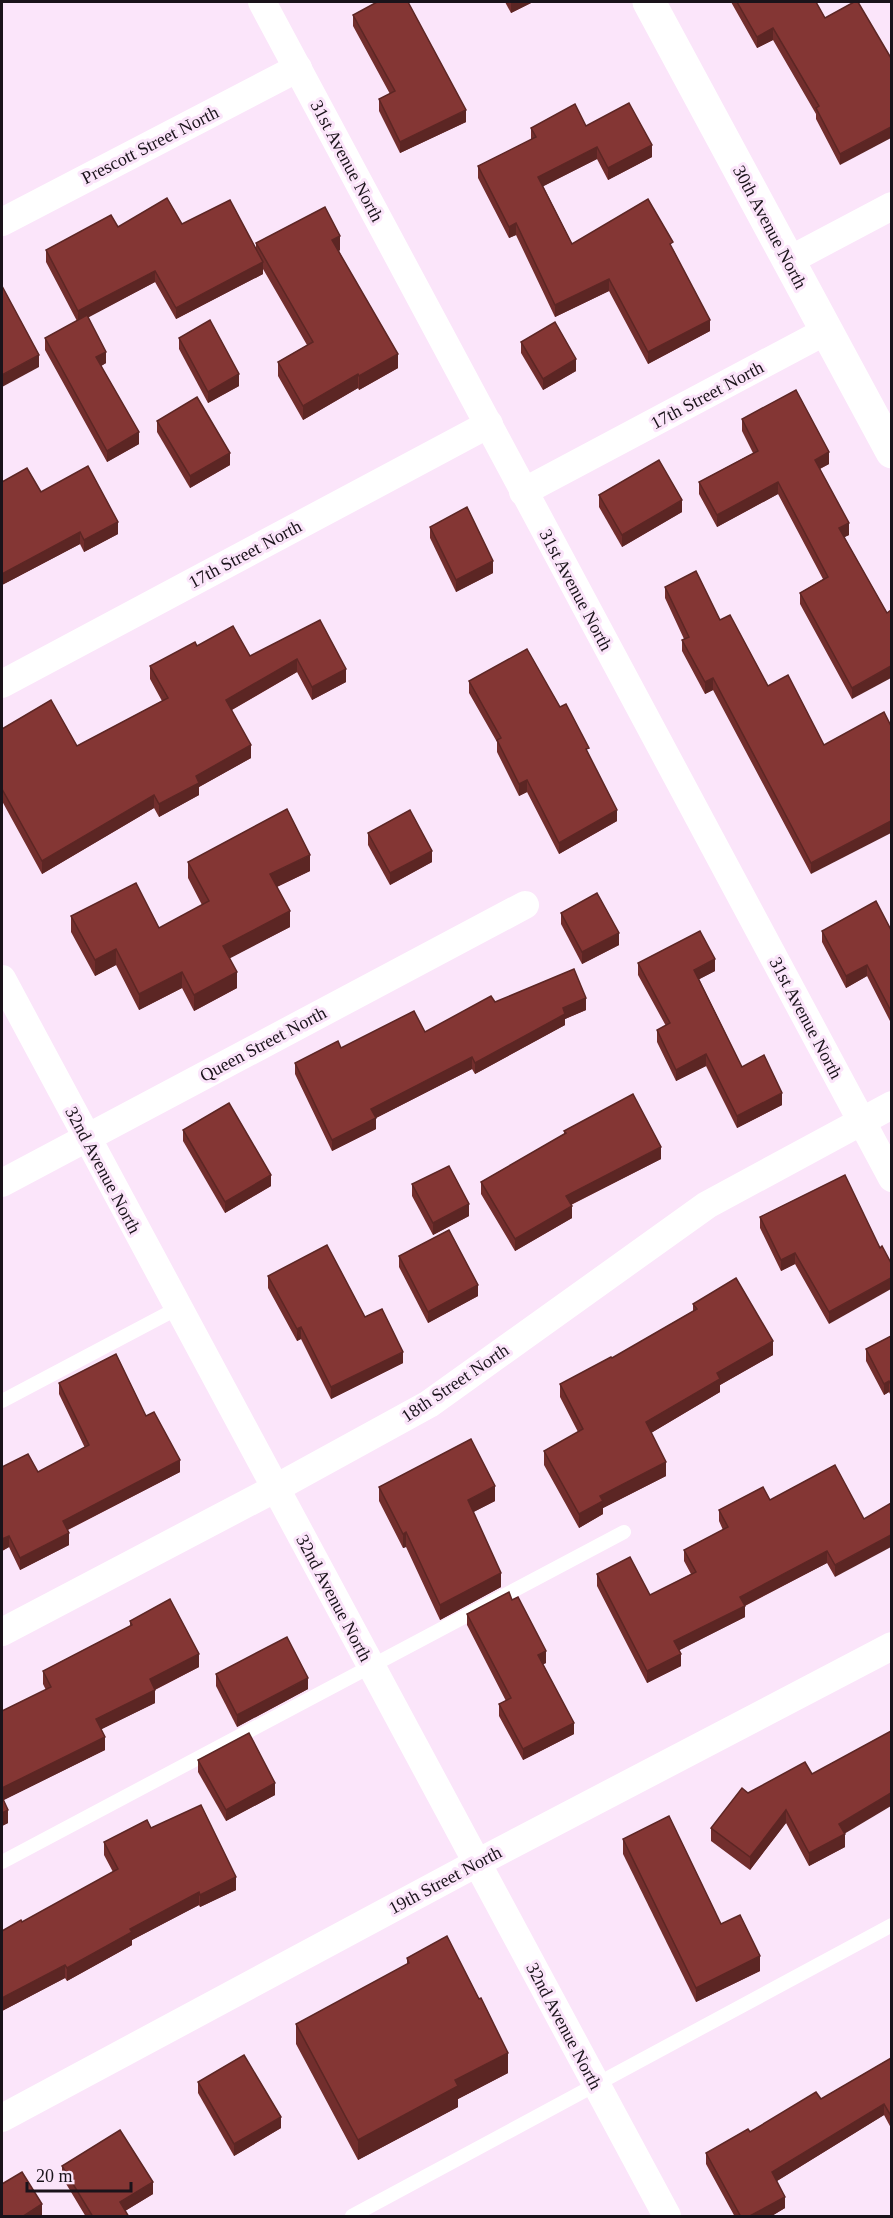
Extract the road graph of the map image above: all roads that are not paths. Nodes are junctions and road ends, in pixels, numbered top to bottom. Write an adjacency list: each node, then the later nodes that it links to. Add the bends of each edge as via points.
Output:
1 (262, 2): 3 (street, 31st Avenue North)
2 (649, 2): 6 (street, 30th Avenue North)
3 (298, 68): 5 (street, Prescott Street North); 8 (street, 31st Avenue North)
4 (891, 206): 6 (street)
5 (2, 222)
6 (788, 261): 7 (street, 30th Avenue North)
7 (826, 331): 9 (street, 30th Avenue North); 10 (street, 17th Street North)
8 (489, 424): 10 (street, 31st Avenue North); 11 (street, 17th Street North)
9 (891, 452)
10 (524, 492): 15 (street, 31st Avenue North)
11 (2, 684)
12 (525, 905): 16 (street, Queen Street North)
13 (2, 979): 16 (street, 32nd Avenue North)
14 (891, 1105): 15 (street, 18th Street North)
15 (861, 1121): 17 (street, 31st Avenue North); 21 (street, 18th Street North, via 707,1205 429,1404)
16 (86, 1138): 18 (street, Queen Street North); 19 (street, 32nd Avenue North)
17 (891, 1178)
18 (2, 1183)
19 (178, 1308): 20 (lane); 21 (street, 32nd Avenue North)
20 (2, 1401)
21 (276, 1488): 23 (street, 18th Street North); 25 (street, 32nd Avenue North)
22 (624, 1532): 25 (lane)
23 (2, 1632)
24 (891, 1646): 27 (street, 19th Street North)
25 (371, 1666): 26 (lane); 27 (street, 32nd Avenue North)
26 (2, 1862)
27 (477, 1863): 29 (street, 32nd Avenue North); 30 (street, 19th Street North)
28 (891, 1925): 29 (lane)
29 (596, 2084): 31 (lane); 32 (street, 32nd Avenue North)
30 (2, 2118)
31 (351, 2217)
32 (667, 2217)

